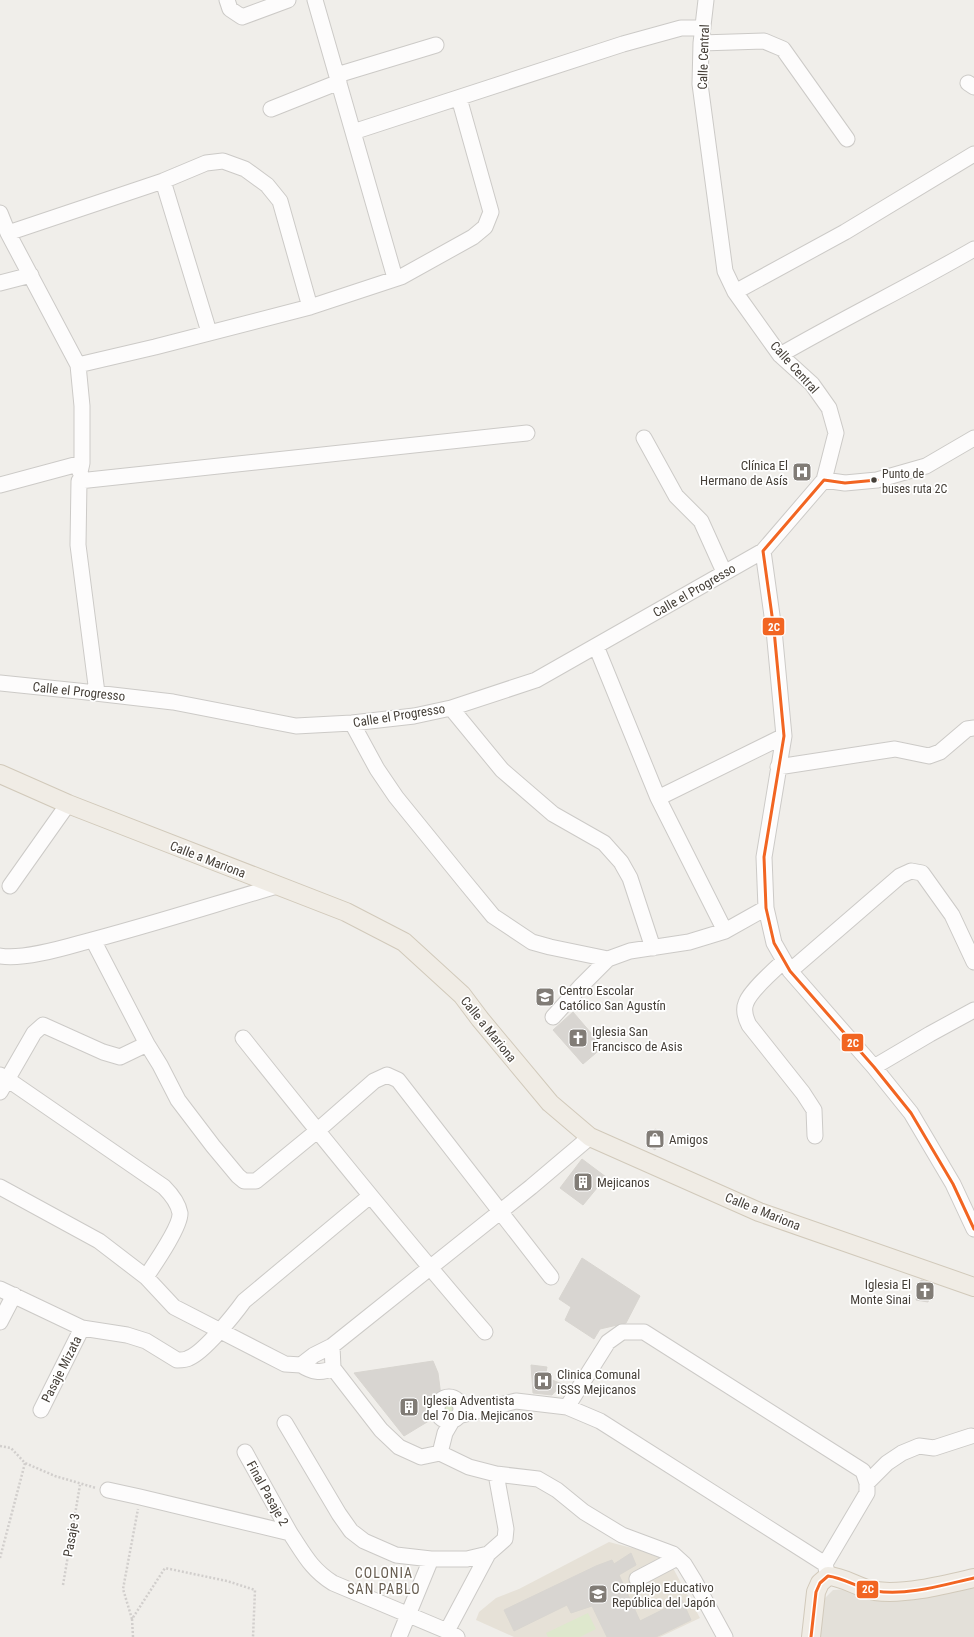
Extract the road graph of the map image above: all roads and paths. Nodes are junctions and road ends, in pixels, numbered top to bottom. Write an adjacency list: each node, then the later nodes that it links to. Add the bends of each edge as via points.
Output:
1 (227, 0): 2 (street, via 230,9 242,17)
2 (288, 0)
3 (315, 0): 7 (street)
4 (706, 0): 5 (street, Calle Central)
5 (702, 35): 8 (street, via 681,28 622,44); 11 (street, via 764,41 783,49); 20 (street, Calle Central, via 700,84 725,271)
6 (436, 45): 7 (street)
7 (338, 78): 9 (street); 10 (street)
8 (459, 98): 10 (street); 18 (street, via 491,212 485,227 473,237)
9 (271, 109)
10 (353, 132): 18 (street)
11 (847, 138)
12 (974, 154): 20 (street, via 844,232)
13 (163, 181): 15 (street); 21 (street, via 206,164 224,161 245,169 267,185 280,201); 22 (street)
14 (0, 213): 15 (street)
15 (8, 233): 17 (street)
16 (974, 249): 23 (street)
17 (31, 274): 19 (street); 24 (street)
18 (395, 278): 21 (street)
19 (0, 283)
20 (735, 292): 23 (street, Calle Central)
21 (310, 307): 22 (street)
22 (209, 332): 24 (street)
23 (780, 355): 29 (street, Calle Central, via 812,384 829,408 836,433)
24 (78, 365): 28 (street, via 82,406)
25 (527, 433): 30 (street)
26 (644, 438): 33 (street, via 676,496 701,521)
27 (974, 438): 29 (street, via 926,466 878,480 845,483)
28 (82, 463): 30 (street); 31 (street)
29 (824, 480): 32 (street, Calle Central)
30 (78, 481): 36 (street, via 78,545)
31 (0, 485)
32 (763, 551): 33 (street, Calle el Progresso); 40 (street, via 774,630)
33 (724, 572): 34 (street, Calle el Progresso)
34 (596, 646): 37 (street, Calle el Progresso, via 536,680); 43 (street)
35 (0, 684): 36 (street, Calle el Progresso)
36 (97, 693): 38 (street, Calle el Progresso, via 173,702 296,726)
37 (451, 708): 38 (street, Calle el Progresso, via 414,716); 50 (street, via 502,770 553,814 604,843 621,862 630,878)
38 (352, 723): 52 (street, via 396,797 493,916 532,942)
39 (974, 728): 41 (street, via 967,729 940,752 929,756 895,749)
40 (784, 736): 41 (street); 43 (street)
41 (778, 767): 47 (street, via 764,858)
42 (0, 774): 44 (main road, Calle a Mariona)
43 (658, 798): 48 (street)
44 (68, 804): 45 (street); 46 (main road, Calle a Mariona)
45 (10, 886)
46 (277, 886): 49 (street); 64 (main road, Calle a Mariona, via 346,912 404,942 462,995 551,1104)
47 (766, 908): 48 (street); 54 (street, via 774,943)
48 (725, 931): 50 (street, via 688,942)
49 (93, 940): 51 (street, via 8,958); 58 (street)
50 (653, 948): 52 (street, via 630,951)
51 (0, 956)
52 (608, 959): 56 (street)
53 (974, 962): 54 (street, via 948,909 922,873 911,871 900,876)
54 (787, 966): 59 (street); 63 (street, via 760,985 745,1004 745,1016 749,1025 803,1092 814,1110)
55 (974, 1010): 59 (street)
56 (553, 1017)
57 (243, 1038): 62 (street)
58 (147, 1044): 60 (street, via 120,1057 43,1025 34,1033); 62 (street, via 178,1100 244,1181 256,1181)
59 (874, 1067): 68 (street, via 911,1113 953,1184)
60 (4, 1077): 61 (street); 70 (street, via 164,1187 174,1198 180,1214 178,1226)
61 (0, 1092)
62 (318, 1131): 66 (street); 67 (street, via 374,1081 387,1075 398,1080)
63 (815, 1136)
64 (590, 1137): 67 (street); 72 (main road, Calle a Mariona, via 759,1212)
65 (0, 1186): 70 (street, via 99,1241)
66 (370, 1196): 69 (street); 77 (street, via 244,1301)
67 (500, 1211): 69 (street); 71 (street)
68 (974, 1229)
69 (430, 1268): 78 (street); 79 (street)
70 (146, 1277): 77 (street, via 174,1307)
71 (551, 1277)
72 (974, 1287)
73 (0, 1289): 74 (street)
74 (14, 1296): 75 (street); 76 (street)
75 (0, 1322)
76 (82, 1328): 77 (street, via 127,1335 146,1341 177,1360 190,1358); 83 (street, Pasaje Mizata)
77 (220, 1330): 80 (street, via 285,1364)
78 (485, 1332)
79 (332, 1346): 80 (street); 81 (street)
80 (301, 1365): 81 (street, via 311,1372 326,1372)
81 (333, 1368): 88 (street, via 381,1430 399,1447 421,1457)
82 (567, 1408): 88 (street, via 516,1402 455,1418 445,1433); 91 (street, via 608,1342 622,1332 644,1332 863,1471); 100 (street, via 600,1421)
83 (41, 1410)
84 (285, 1423): 99 (street, via 351,1531 364,1541 396,1554)
85 (971, 1436): 91 (street, via 934,1448 919,1446 902,1453 887,1463)
86 (0, 1446): 89 (path, via 11,1448)
87 (245, 1452): 95 (street, Final Pasaje 2)
88 (440, 1453): 90 (street, via 469,1467)
89 (25, 1463): 92 (path); 97 (path)
90 (496, 1474): 96 (street, via 506,1529 504,1539); 98 (street, via 538,1479 622,1535 673,1554)
91 (868, 1483): 100 (street, via 866,1493)
92 (80, 1485): 93 (path); 103 (path, Pasaje 3)
93 (108, 1490): 94 (street)
94 (140, 1497): 95 (street); 105 (path, via 123,1589)
95 (290, 1533): 104 (street, Final Pasaje 2, via 320,1575)
96 (488, 1554): 99 (street, via 467,1558); 106 (street)
97 (0, 1558)
98 (677, 1558): 102 (street); 110 (street, via 696,1582)
99 (431, 1559): 104 (street)
100 (826, 1570): 101 (main road, via 868,1589 892,1592 924,1589); 111 (main road, via 816,1592)
101 (974, 1578)
102 (637, 1579)
103 (62, 1585)
104 (409, 1616): 106 (street, Final Pasaje 2); 109 (street)
105 (132, 1619): 107 (path); 108 (path, via 165,1568 228,1581 255,1590)
106 (452, 1634)
107 (133, 1637)
108 (253, 1637)
109 (399, 1637)
110 (724, 1637)
111 (811, 1637)

